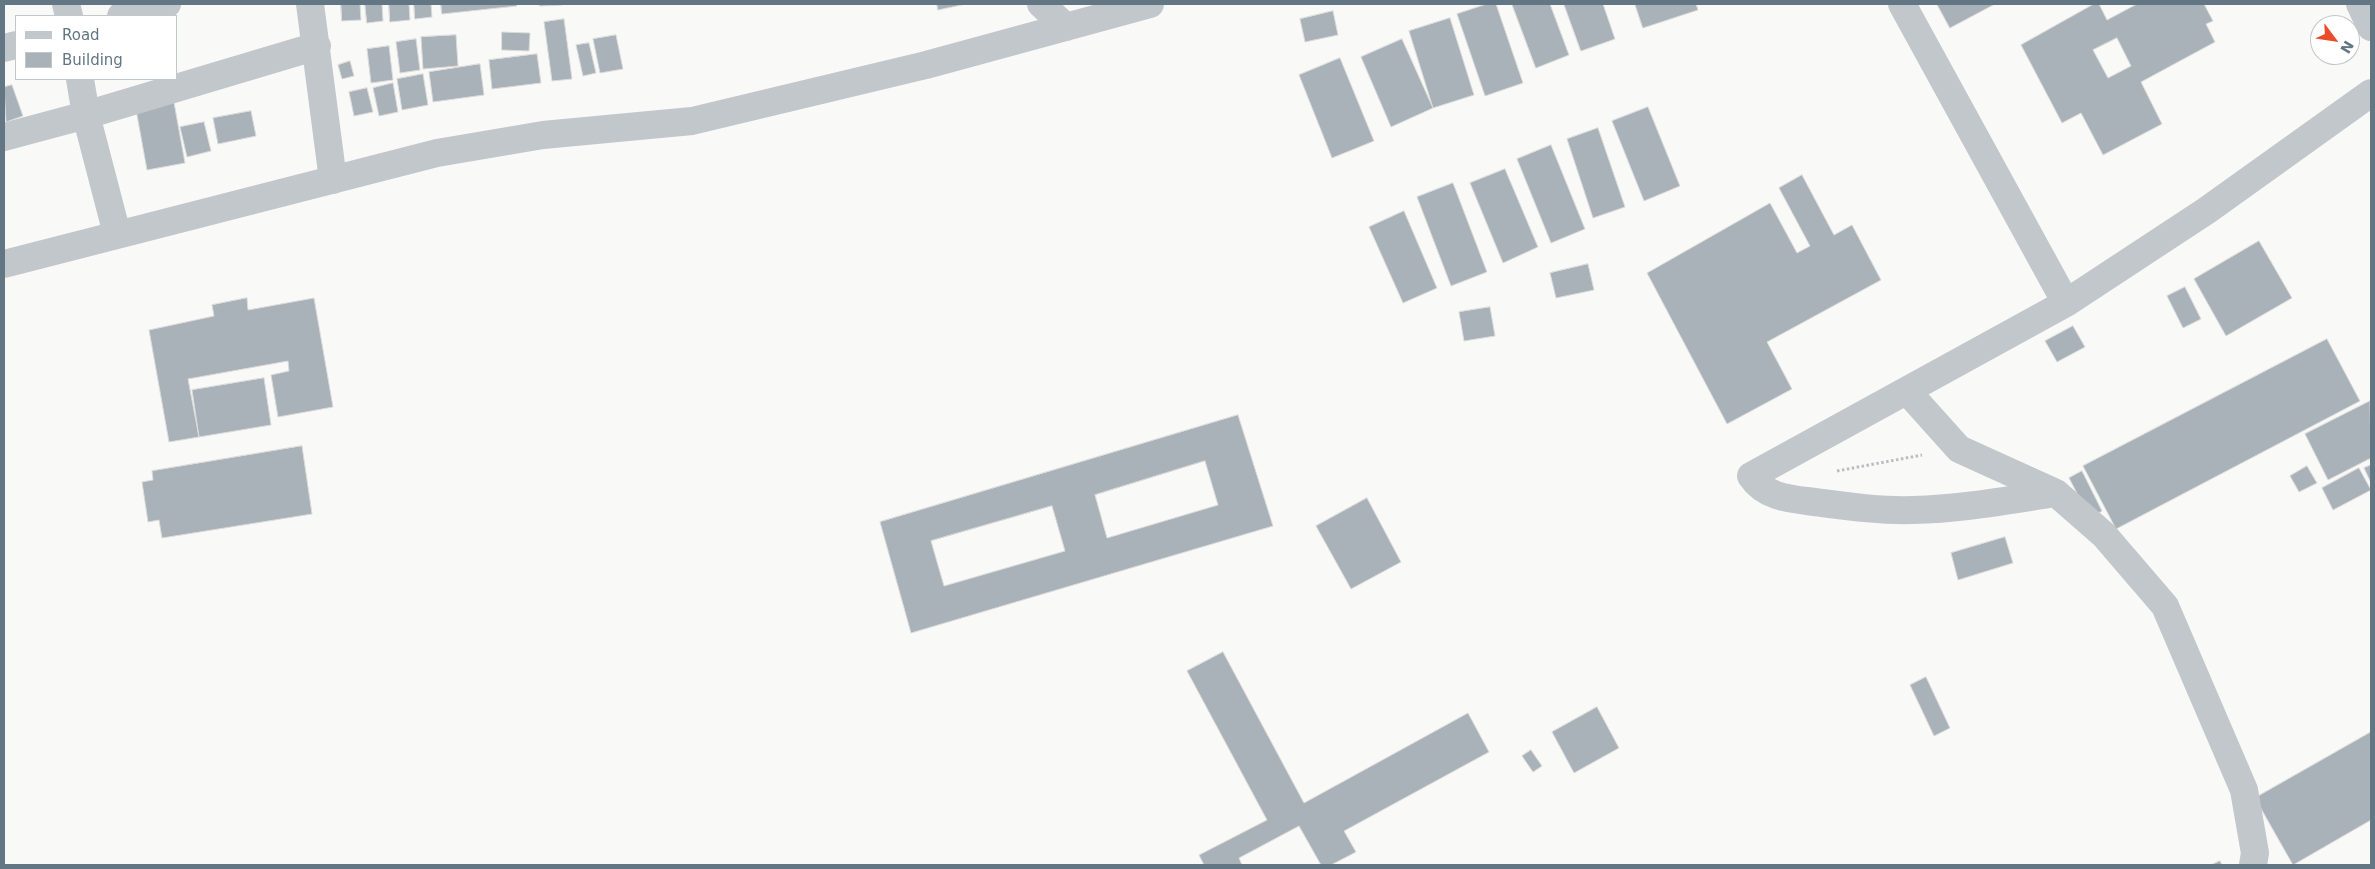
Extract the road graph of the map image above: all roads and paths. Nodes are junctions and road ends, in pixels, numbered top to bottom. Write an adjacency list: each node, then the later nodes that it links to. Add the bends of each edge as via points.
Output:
1 (167, 4): 7 (street)
2 (310, 4): 10 (street)
3 (1041, 4): 8 (street)
4 (1150, 4): 8 (street)
5 (1902, 4): 18 (street)
6 (2360, 4): 9 (street)
7 (125, 15)
8 (1066, 27): 15 (street, via 926,65 692,121 543,135 436,153)
9 (2371, 27)
10 (317, 46): 13 (street); 15 (street)
11 (80, 80): 13 (street)
12 (2371, 93): 18 (street, via 2206,211)
13 (86, 115): 14 (street); 16 (street)
14 (4, 137)
15 (333, 180): 16 (street)
16 (117, 234): 17 (street)
17 (4, 264)
18 (2066, 303): 19 (street)
19 (1907, 391): 20 (street); 22 (street, via 1751,476 1770,494 1791,499 1912,510 1959,507)
20 (1959, 448): 21 (path); 22 (street)
21 (1834, 472)
22 (2056, 493): 23 (street, via 2104,535 2165,606 2244,790 2256,853)
23 (2253, 865)

